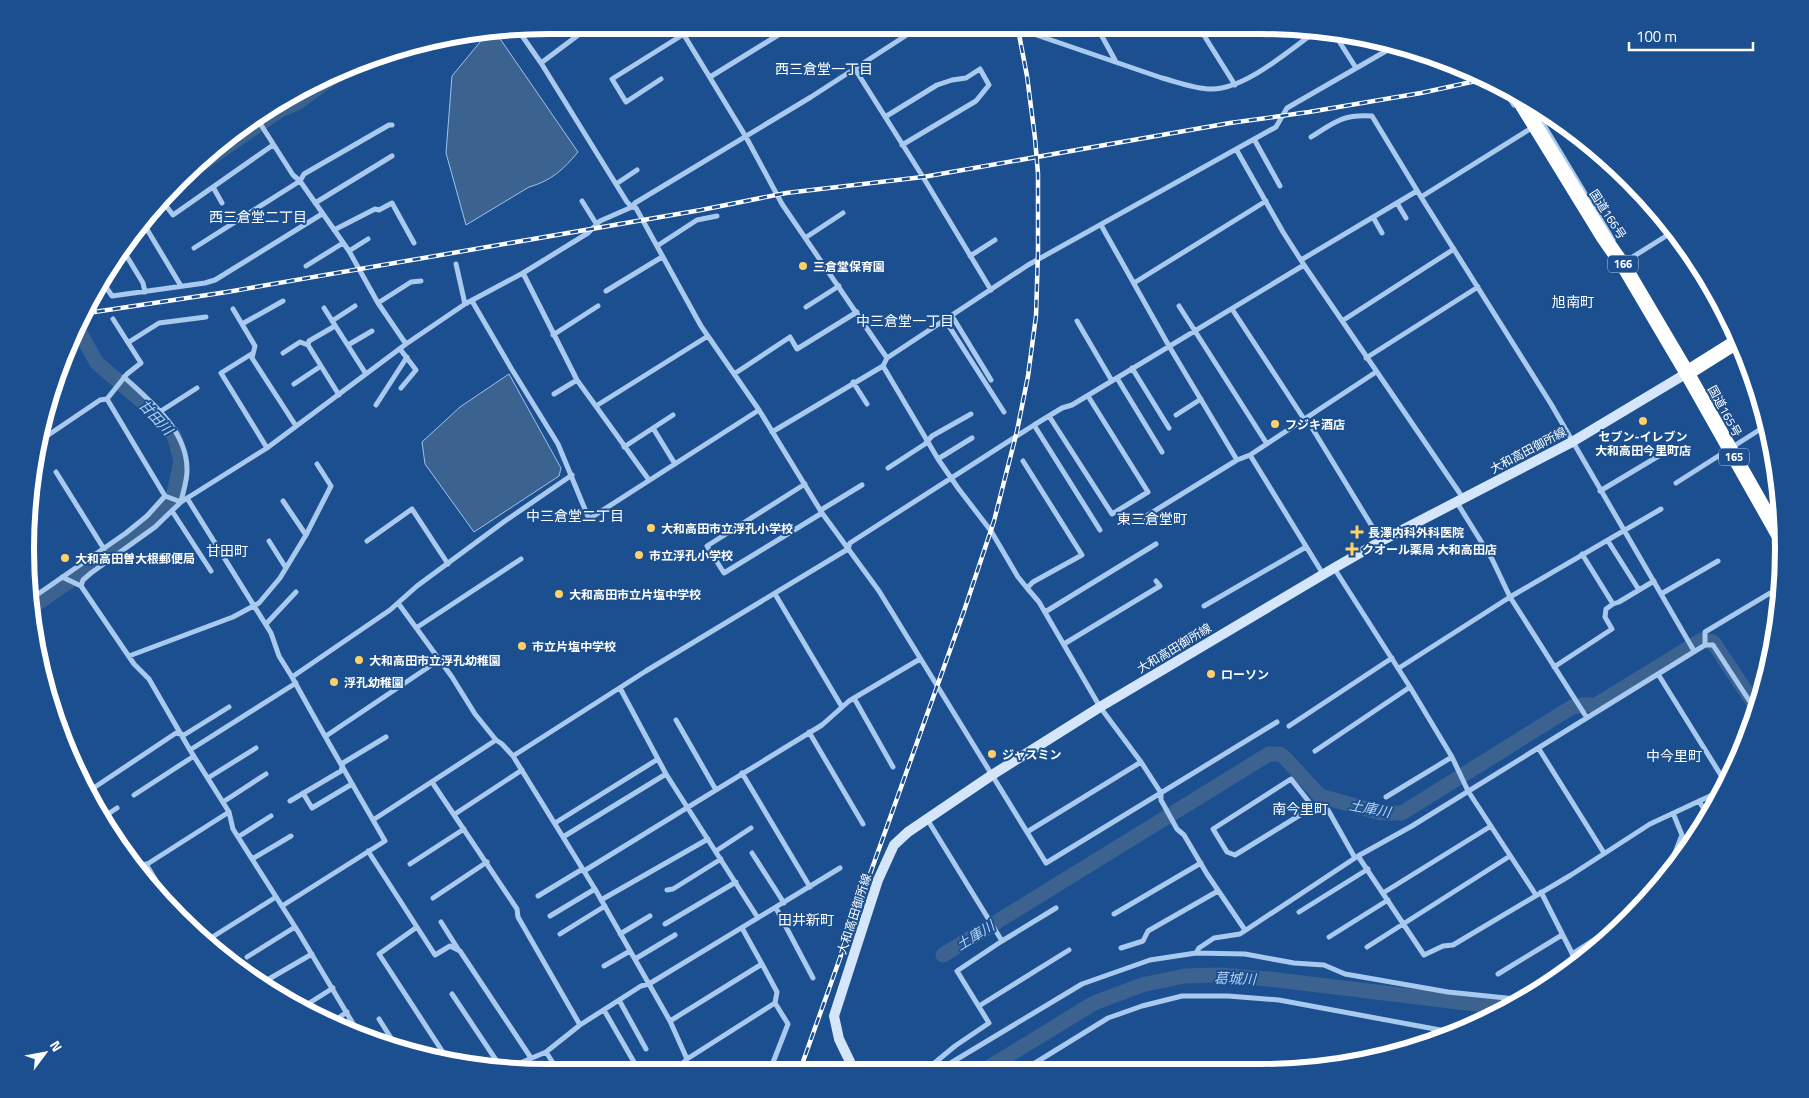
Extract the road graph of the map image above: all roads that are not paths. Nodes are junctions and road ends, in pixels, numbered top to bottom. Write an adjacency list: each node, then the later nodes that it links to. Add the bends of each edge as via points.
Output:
1 (580, 34): 14 (street)
2 (680, 34): 18 (street, via 612,79 626,102)
3 (684, 34): 17 (street)
4 (781, 34): 17 (street)
5 (910, 34): 16 (street)
6 (1031, 34): 13 (street)
7 (1100, 34): 13 (street)
8 (1202, 34): 19 (street)
9 (521, 35): 14 (street)
10 (1310, 36): 19 (street, via 1253,76)
11 (1338, 40): 15 (street)
12 (1388, 50): 15 (street)
13 (1115, 61): 19 (street, via 1183,84 1210,89)
14 (541, 63): 37 (street)
15 (1356, 68): 29 (street, via 1288,108 1276,127)
16 (854, 69): 21 (street); 27 (street)
17 (710, 77): 27 (street)
18 (661, 79)
19 (1234, 85)
20 (1518, 105): 34 (highway, 国道166号 / 166)
21 (884, 117): 31 (street); 31 (street, via 937,85 966,78 980,69 989,85 976,101)
22 (1540, 117): 75 (street, via 1611,235)
23 (1524, 120): 26 (street)
24 (260, 123): 30 (street)
25 (392, 125): 36 (street, via 304,174)
26 (1530, 129): 34 (street); 41 (street)
27 (746, 137): 48 (street); 60 (street, via 782,204)
28 (1311, 137): 40 (street, via 1341,118 1372,116)
29 (1254, 139): 32 (street); 38 (street)
30 (273, 145): 36 (street); 39 (street)
31 (902, 146): 71 (street)
32 (1236, 149): 43 (street); 55 (street)
33 (392, 156): 46 (street)
34 (1552, 159): 75 (highway, 国道166号 / 166)
35 (637, 170): 37 (street)
36 (300, 181): 46 (street); 67 (street)
37 (616, 184): 48 (street)
38 (1280, 186)
39 (213, 187): 44 (street); 47 (street, via 173,215)
40 (1417, 191): 41 (street); 45 (street)
41 (1421, 197): 68 (street)
42 (582, 201): 54 (street)
43 (1266, 201): 73 (street); 79 (street)
44 (222, 203)
45 (1397, 203): 52 (street); 53 (street)
46 (315, 204): 50 (street)
47 (166, 205)
48 (632, 207): 54 (street); 66 (street, via 636,208)
49 (844, 212): 60 (street)
50 (322, 214): 57 (street); 80 (street, via 214,280)
51 (717, 216): 66 (street, via 697,220)
52 (1373, 218): 58 (street); 73 (street)
53 (1406, 218)
54 (597, 225): 77 (street)
55 (1101, 225): 79 (street); 84 (street, via 1028,264)
56 (146, 228): 80 (street)
57 (334, 230): 63 (street); 64 (street, via 392,203)
58 (1382, 232)
59 (1669, 234): 75 (street)
60 (805, 238): 81 (street)
61 (368, 239): 69 (street)
62 (995, 240): 71 (street)
63 (343, 242): 69 (street); 76 (street)
64 (414, 243)
65 (1598, 243): 75 (street)
66 (657, 246): 72 (street)
67 (194, 248)
68 (1454, 249): 83 (street); 104 (street)
69 (349, 251): 89 (street)
70 (126, 255): 86 (street)
71 (970, 256): 84 (street)
72 (662, 257): 85 (street); 110 (street)
73 (1303, 263): 97 (street); 104 (street)
74 (456, 264): 90 (street)
75 (1622, 264): 127 (highway, 国道166号 / 166)
76 (306, 266)
77 (523, 273): 88 (street); 109 (street)
78 (421, 281): 89 (street, via 410,282)
79 (1134, 283): 116 (street)
80 (181, 286): 86 (street)
81 (839, 286): 94 (street); 98 (street)
82 (106, 287): 86 (street, via 112,296)
83 (1478, 287): 122 (street); 163 (street)
84 (991, 290): 99 (street)
85 (606, 291)
86 (145, 292)
87 (283, 301): 106 (street)
88 (472, 301): 90 (street); 178 (street, via 558,444)
89 (378, 303): 112 (street)
90 (465, 304): 112 (street)
91 (355, 306): 105 (street)
92 (598, 306): 109 (street)
93 (1179, 306): 108 (street)
94 (806, 307)
95 (324, 308): 105 (street)
96 (233, 309): 106 (street)
97 (1232, 309): 108 (street); 153 (street)
98 (857, 312): 121 (street); 129 (street, via 797,349 790,337)
99 (952, 316): 102 (street); 133 (street)
100 (206, 317): 111 (street, via 159,323)
101 (113, 319): 111 (street)
102 (945, 320): 121 (street); 148 (street)
103 (1078, 321): 131 (street)
104 (1342, 321): 122 (street)
105 (333, 323): 114 (street); 115 (street)
106 (242, 324): 118 (street, via 255,346)
107 (372, 330): 115 (street)
108 (1194, 331): 116 (street); 164 (street)
109 (553, 335): 132 (street)
110 (708, 336): 129 (street); 145 (street)
111 (128, 342): 130 (street, via 141,363)
112 (406, 344): 117 (street)
113 (1733, 344): 127 (highway)
114 (308, 345): 119 (street, via 300,342); 123 (street)
115 (348, 345): 128 (street)
116 (1169, 346): 125 (street); 142 (street)
117 (400, 349): 120 (street); 128 (street)
118 (253, 353): 155 (street, via 252,358); 166 (street, via 221,372)
119 (283, 353)
120 (407, 357): 137 (street, via 416,370); 144 (street)
121 (887, 358): 124 (street)
122 (1366, 358): 126 (street)
123 (321, 366): 135 (street); 138 (street)
124 (883, 366): 134 (street); 162 (street)
125 (1132, 368): 131 (street); 157 (street)
126 (1376, 372): 153 (street); 187 (street)
127 (1687, 373): 163 (main road, 大和高田御所線); 168 (highway, 国道165号 / 165)
128 (366, 374): 138 (street)
129 (734, 374): 146 (street)
130 (124, 377): 141 (street); 147 (street)
131 (1114, 379): 140 (street); 169 (street)
132 (578, 380): 139 (street); 145 (street)
133 (991, 380)
134 (853, 382): 143 (street); 159 (street)
135 (294, 384)
136 (197, 388): 147 (street)
137 (401, 388)
138 (339, 394): 155 (street)
139 (554, 394)
140 (1088, 396): 152 (street); 152 (street, via 1148,492 1112,514)
141 (107, 399): 160 (street, via 100,400); 185 (street)
142 (1201, 399): 150 (street); 172 (street)
143 (867, 404)
144 (376, 405)
145 (596, 406): 165 (street)
146 (759, 410): 159 (street); 175 (street)
147 (161, 411): 188 (street, via 177,434 186,456 187,472)
148 (1004, 412)
149 (971, 414): 162 (street, via 932,436)
150 (1176, 415)
151 (673, 416): 156 (street)
152 (1049, 416): 154 (street)
153 (1305, 418): 164 (street); 201 (street)
154 (1034, 425): 179 (street); 195 (street)
155 (296, 426): 166 (street)
156 (653, 428): 165 (street); 175 (street)
157 (1170, 428)
158 (1761, 429): 168 (street)
159 (772, 432): 182 (street)
160 (47, 436)
161 (972, 438): 171 (street)
162 (928, 442): 171 (street); 176 (street)
163 (1572, 442): 184 (street); 187 (main road, 大和高田御所線)
164 (1267, 444): 170 (street)
165 (624, 446): 180 (street)
166 (267, 448): 186 (street)
167 (1672, 448): 184 (street)
168 (1729, 449): 181 (street); 194 (highway, 国道165号 / 165)
169 (1162, 452)
170 (1250, 455): 172 (street); 203 (street)
171 (938, 459): 179 (street)
172 (1237, 460): 193 (street)
173 (1023, 462): 218 (street, via 1082,555)
174 (317, 464): 197 (street, via 331,486)
175 (676, 464): 180 (street)
176 (888, 468)
177 (56, 472): 204 (street)
178 (572, 475): 180 (street, via 589,519); 209 (street, via 505,520)
179 (952, 479): 205 (street, via 850,544); 218 (street, via 991,531)
180 (649, 480)
181 (1676, 483)
182 (805, 484): 192 (street); 192 (street, via 707,546 724,573)
183 (862, 485): 192 (street)
184 (1600, 491): 196 (street)
185 (165, 496): 188 (street); 204 (street, via 147,516)
186 (187, 498): 188 (street); 228 (street)
187 (1460, 499): 201 (main road, 大和高田御所線); 225 (street)
188 (181, 502): 191 (street)
189 (284, 502): 197 (street)
190 (1661, 508): 196 (street)
191 (172, 510): 212 (street); 217 (street, via 155,527)
192 (822, 512): 205 (street)
193 (1143, 518)
194 (1774, 528)
195 (1100, 530)
196 (1624, 530): 199 (street); 216 (street)
197 (306, 535): 210 (street)
198 (367, 540): 209 (street, via 412,509)
199 (1608, 540): 206 (street); 219 (street)
200 (270, 541): 210 (street)
201 (1381, 541): 211 (main road, 大和高田御所線)
202 (1156, 544): 230 (street)
203 (1306, 547): 213 (street); 229 (street)
204 (104, 549): 214 (street)
205 (848, 549): 222 (street); 238 (street)
206 (1582, 554): 225 (street); 227 (street)
207 (521, 559): 232 (street)
208 (1718, 561): 223 (street)
209 (448, 564): 226 (street)
210 (286, 568): 228 (street)
211 (1334, 568): 213 (main road, 大和高田御所線); 237 (street)
212 (211, 571)
213 (1324, 574): 251 (main road, 大和高田御所線)
214 (64, 578): 217 (street); 224 (street)
215 (1156, 580): 234 (street, via 1160,586)
216 (1654, 581): 219 (street); 223 (street)
217 (79, 585): 236 (street)
218 (1027, 588): 230 (street)
219 (1638, 590): 227 (street)
220 (1773, 591): 233 (street, via 1705,632)
221 (296, 592): 231 (street)
222 (775, 594): 246 (street); 250 (street)
223 (1661, 594): 235 (street)
224 (36, 596)
225 (1510, 597): 240 (street); 241 (street)
226 (398, 603): 232 (street); 243 (street)
227 (1613, 604): 240 (street, via 1606,609 1605,617 1612,629)
228 (254, 605): 231 (street); 236 (street, via 233,617)
229 (1204, 606)
230 (1045, 612): 234 (street)
231 (266, 624): 243 (street)
232 (416, 628): 239 (street)
233 (1705, 641): 235 (street); 248 (street, via 1716,650)
234 (1064, 644): 251 (street)
235 (1694, 651): 242 (street)
236 (128, 656): 257 (street, via 149,679)
237 (1392, 658): 241 (street); 255 (street)
238 (920, 659): 247 (street); 276 (street)
239 (439, 660): 258 (street); 260 (street)
240 (1554, 667): 252 (street)
241 (1399, 668): 245 (street)
242 (1658, 674): 252 (street); 277 (street)
243 (292, 677): 244 (street)
244 (296, 683): 258 (street); 263 (street)
245 (1410, 686): 264 (street); 267 (street)
246 (620, 688): 266 (street); 268 (street)
247 (854, 698): 250 (street); 271 (street)
248 (1751, 704)
249 (229, 707): 257 (street)
250 (842, 707): 256 (street, via 822,726)
251 (1100, 707): 269 (street); 276 (main road, 大和高田御所線)
252 (1587, 718): 262 (street)
253 (676, 720): 282 (street)
254 (1277, 722): 285 (street)
255 (1290, 726)
256 (810, 732): 275 (street); 304 (street)
257 (181, 734): 263 (street); 281 (street, via 176,733)
258 (326, 736): 270 (street)
259 (386, 737): 270 (street, via 343,763)
260 (496, 740): 266 (street); 279 (street)
261 (256, 748): 278 (street)
262 (1539, 749): 283 (street); 316 (street)
263 (190, 750): 265 (street)
264 (1315, 750)
265 (194, 756): 278 (street); 286 (street)
266 (513, 756): 272 (street)
267 (1452, 757): 283 (street); 288 (street)
268 (658, 759): 274 (street); 303 (street)
269 (1142, 762): 285 (street); 308 (street)
270 (342, 767): 280 (street); 284 (street)
271 (893, 767)
272 (522, 770): 299 (street); 303 (street)
273 (266, 774): 291 (street)
274 (666, 774): 292 (street); 311 (street)
275 (742, 774): 282 (street); 332 (street)
276 (992, 775): 301 (main road, 大和高田御所線); 308 (street)
277 (1722, 777)
278 (208, 778): 291 (street)
279 (432, 782): 299 (street); 302 (street)
280 (352, 784): 284 (street, via 312,808); 302 (street)
281 (93, 788)
282 (716, 790): 292 (street)
283 (1468, 792): 305 (street); 319 (street)
284 (303, 794): 289 (street)
285 (1161, 794): 308 (street, via 1046,863); 323 (street, via 1177,829)
286 (134, 795)
287 (1713, 795): 290 (street)
288 (1386, 797)
289 (290, 801)
290 (1699, 801): 295 (street); 297 (street)
291 (223, 802): 296 (street)
292 (687, 807): 312 (street); 329 (street)
293 (1313, 807): 293 (street, via 1291,780 1213,829 1227,852 1235,855); 319 (street, via 1328,810)
294 (117, 808): 298 (street)
295 (1704, 810)
296 (229, 812): 310 (street); 324 (street)
297 (1673, 813): 316 (street); 317 (street, via 1682,835)
298 (108, 814)
299 (454, 814): 307 (street)
300 (271, 816): 310 (street)
301 (927, 819): 367 (street); 414 (main road, 大和高田御所線, via 908,832 891,851 878,880 834,1016 839,1039)
302 (373, 820): 313 (street, via 385,841)
303 (555, 823): 311 (street)
304 (863, 824)
305 (1491, 826): 318 (street); 336 (street)
306 (751, 828): 314 (street)
307 (464, 829): 322 (street); 325 (street)
308 (1027, 832)
309 (290, 836): 320 (street)
310 (238, 837): 320 (street)
311 (563, 837): 329 (street)
312 (708, 839): 314 (street); 341 (street)
313 (368, 851): 344 (street); 357 (street)
314 (716, 851): 321 (street)
315 (752, 853): 343 (street)
316 (1604, 853): 337 (street)
317 (1676, 853)
318 (1510, 856): 337 (street); 355 (street)
319 (1357, 857): 328 (street); 359 (street)
320 (252, 859): 339 (street)
321 (720, 859): 330 (street); 334 (street)
322 (487, 862): 340 (street); 399 (street, via 517,908 518,917)
323 (1201, 863): 335 (street); 349 (street)
324 (146, 864): 326 (street); 331 (street)
325 (410, 864)
326 (143, 866)
327 (840, 868): 332 (street)
328 (1368, 870): 336 (street); 348 (street)
329 (584, 871): 333 (street); 338 (street)
330 (736, 882): 352 (street); 354 (street)
331 (159, 885)
332 (810, 887): 343 (street)
333 (595, 889): 341 (street); 350 (street)
334 (667, 890)
335 (1218, 891): 359 (street); 369 (street, via 1148,932 1143,941)
336 (1383, 893): 342 (street)
337 (1539, 894): 355 (street, via 1453,944 1424,955); 363 (street)
338 (538, 896)
339 (276, 897): 344 (street); 364 (street)
340 (433, 898)
341 (601, 900): 345 (street)
342 (1388, 900): 355 (street); 365 (street)
343 (784, 903): 346 (street)
344 (282, 906): 356 (street)
345 (604, 906): 360 (street); 361 (street)
346 (776, 908): 352 (street); 382 (street)
347 (1056, 908): 367 (street)
348 (1299, 912)
349 (1114, 914)
350 (550, 916)
351 (650, 916): 361 (street)
352 (758, 918): 358 (street)
353 (441, 922): 371 (street)
354 (665, 924)
355 (1403, 924): 368 (street)
356 (295, 927): 374 (street); 376 (street)
357 (417, 927): 371 (street, via 435,955 450,946); 405 (street, via 378,954)
358 (742, 928): 379 (street); 384 (street)
359 (1245, 930): 373 (street, via 1240,934 1214,938)
360 (560, 934)
361 (620, 934): 372 (street)
362 (675, 935): 378 (street)
363 (1562, 935): 375 (street); 381 (street)
364 (214, 936)
365 (1329, 937)
366 (1599, 937): 375 (street)
367 (1002, 941): 391 (street, via 957,971)
368 (1367, 947)
369 (1121, 948)
370 (1069, 950): 391 (street)
371 (460, 951): 406 (street)
372 (630, 951): 378 (street); 380 (street)
373 (1196, 953): 387 (street, via 1244,954 1294,963 1324,964 1345,974 1448,992); 416 (street, via 1150,960 1082,984)
374 (312, 954): 383 (street); 385 (street)
375 (1572, 954): 377 (street)
376 (247, 957)
377 (1574, 958)
378 (635, 960): 384 (street)
379 (762, 964): 389 (street, via 777,992); 397 (street)
380 (604, 966)
381 (1498, 974)
382 (813, 978)
383 (268, 980)
384 (649, 984): 388 (street); 397 (street)
385 (333, 988): 390 (street); 393 (street)
386 (452, 994): 408 (street)
387 (1511, 999)
388 (620, 1000): 392 (street); 403 (street)
389 (775, 1003): 407 (street); 413 (street, via 788,1024)
390 (308, 1004)
391 (979, 1006): 415 (street, via 989,1023)
392 (604, 1010): 399 (street); 411 (street)
393 (347, 1012): 394 (street); 396 (street)
394 (338, 1018)
395 (378, 1019): 402 (street)
396 (351, 1020): 398 (street); 400 (street)
397 (670, 1021): 407 (street)
398 (347, 1023)
399 (580, 1025): 404 (street)
400 (355, 1026)
401 (1443, 1030): 417 (street, via 1279,1000 1182,996 1108,1018)
402 (392, 1040)
403 (646, 1049)
404 (546, 1052): 406 (street); 410 (street)
405 (443, 1053)
406 (531, 1058): 409 (street)
407 (687, 1059): 412 (street)
408 (497, 1061)
409 (519, 1063)
410 (553, 1064)
411 (635, 1064)
412 (682, 1064)
413 (772, 1064)
414 (851, 1064)
415 (933, 1064)
416 (949, 1064)
417 (1033, 1064)

